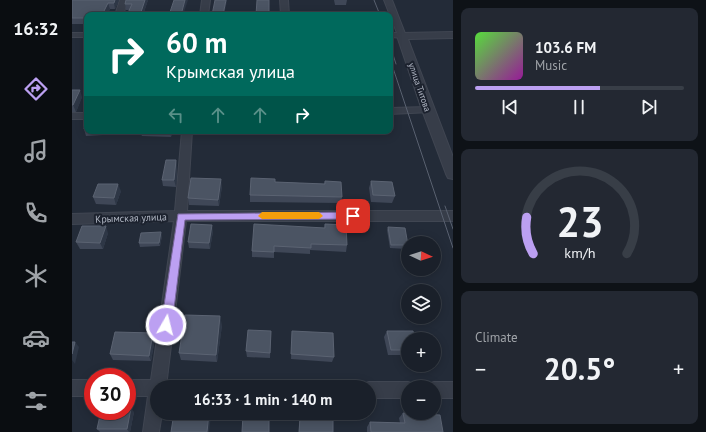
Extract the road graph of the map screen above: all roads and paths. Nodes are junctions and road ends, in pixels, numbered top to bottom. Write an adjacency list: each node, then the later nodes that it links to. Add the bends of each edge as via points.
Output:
1 (124, 0): 5 (street)
2 (206, 0): 6 (street)
3 (284, 0): 7 (street)
4 (388, 0): 8 (street, улица Титова)
5 (120, 12)
6 (204, 12)
7 (285, 12)
8 (391, 12)
9 (393, 22): 12 (street, улица Титова)
10 (72, 35): 11 (street)
11 (84, 35)
12 (396, 35): 13 (street); 14 (street, улица Титова)
13 (453, 35)
14 (428, 110): 15 (street); 19 (street, улица Титова)
15 (393, 111)
16 (72, 116): 17 (street)
17 (84, 116)
18 (187, 134): 20 (street)
19 (453, 174)
20 (181, 216): 21 (street, Крымская улица); 22 (street, Крымская улица); 23 (street)
21 (453, 216)
22 (72, 219)
23 (158, 380)
24 (72, 388): 25 (street)
25 (84, 388)
26 (136, 388): 27 (street)
27 (150, 389)
28 (376, 390): 29 (street)
29 (401, 390)
30 (441, 390): 31 (street)
31 (453, 390)
32 (153, 420): 33 (street)
33 (151, 432)

